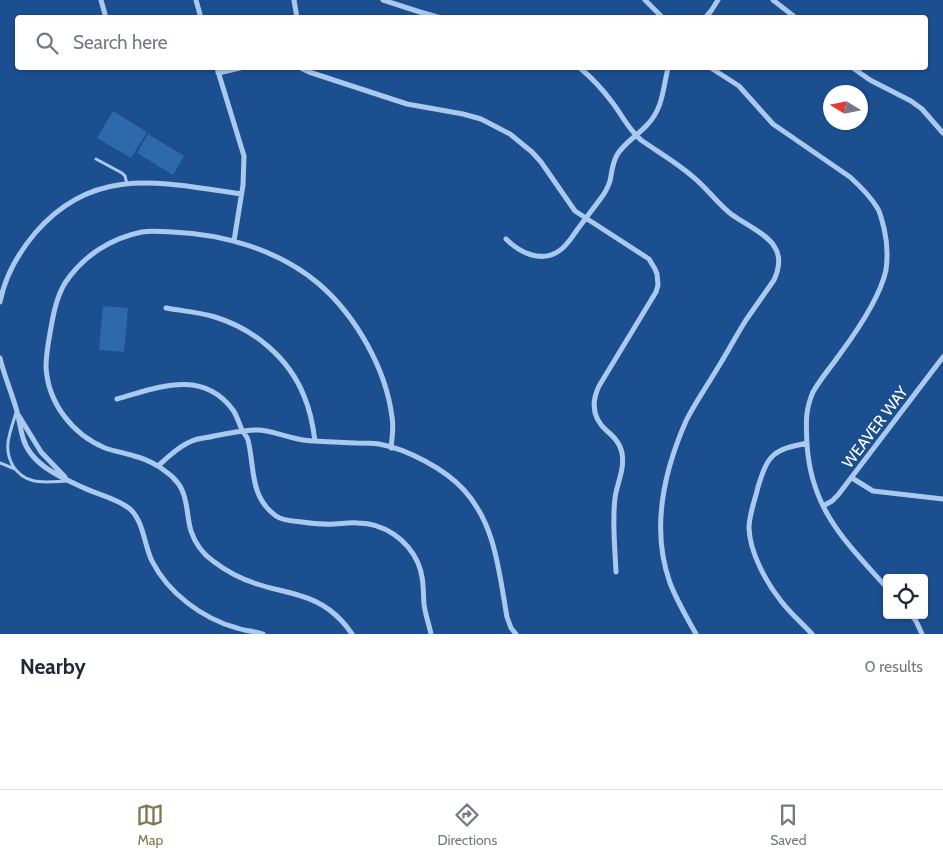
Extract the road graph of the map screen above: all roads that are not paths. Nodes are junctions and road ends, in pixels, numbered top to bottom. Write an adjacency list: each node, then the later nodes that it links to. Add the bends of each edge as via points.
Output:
1 (100, 0): 8 (street)
2 (196, 0): 9 (street)
3 (294, 0): 10 (street)
4 (383, 0): 11 (street)
5 (645, 0): 12 (street)
6 (718, 0): 13 (street)
7 (773, 0): 14 (street)
8 (105, 15)
9 (200, 15)
10 (296, 15)
11 (430, 15)
12 (660, 15)
13 (708, 15)
14 (792, 15)
15 (218, 70): 25 (street, via 244,156)
16 (304, 70): 26 (street, via 407,104 481,119 502,130 532,152 575,211)
17 (582, 70): 22 (street, via 613,103)
18 (668, 70): 22 (street, via 657,112)
19 (715, 70): 37 (street, via 739,86 774,124 861,187 878,210 885,232 887,254 882,284 859,327 813,392 806,414)
20 (856, 70): 21 (street, via 912,101)
21 (943, 134)
22 (635, 136): 26 (street, via 618,153 607,189); 54 (street, via 693,176 728,212 765,237 774,246 778,258 774,280 746,320 687,420 664,492 660,517 665,564 677,599)
23 (96, 159): 24 (lane, via 122,173)
24 (127, 184): 25 (street, via 160,183); 29 (street, via 95,190 77,198 45,221 12,267)
25 (241, 194): 28 (street)
26 (586, 219): 27 (street, via 563,247 545,256 537,257 520,251); 47 (street, via 649,260 656,268 658,280 656,292 598,386 594,401 594,415 622,451 622,470 615,498)
27 (506, 239)
28 (234, 241): 38 (street, via 300,270 341,305 367,343 380,374 390,403); 40 (street, via 207,235 154,231 114,240 74,271 59,295 46,365 55,402 66,420 91,441)
29 (0, 302)
30 (166, 308): 36 (street, via 216,317 242,328 267,346 288,368 304,396)
31 (0, 358): 34 (street)
32 (943, 358): 43 (street, WEAVER WAY)
33 (117, 399): 35 (street, via 170,385 192,384 226,401)
34 (17, 411): 41 (lane, via 8,446 9,458); 42 (street); 42 (street, via 28,450 48,470)
35 (243, 431): 36 (street, via 258,430); 40 (street, via 192,441 179,447); 52 (street, via 248,438 259,496 278,517 325,524 372,524 398,537 410,549 423,581 424,607)
36 (314, 440): 38 (street, via 378,444)
37 (807, 443): 46 (street, via 810,472); 55 (street, via 779,450 771,457 764,468 749,527 756,558 766,578 781,601)
38 (391, 448): 53 (street, via 446,474 475,505 493,542 507,617)
39 (0, 463): 41 (lane)
40 (158, 466): 51 (street, via 174,478 182,490 191,531 199,547 212,560 256,584 318,603 335,614)
41 (15, 469): 44 (lane, via 24,478 36,481)
42 (56, 471): 44 (street)
43 (852, 478): 45 (street, via 873,491); 46 (street, WEAVER WAY, via 838,496)
44 (69, 481): 50 (street, via 132,510 141,526 152,562 164,580 189,604 218,621)
45 (943, 499)
46 (823, 506): 48 (street, via 841,536)
47 (616, 572)
48 (883, 583)
49 (914, 619): 56 (street)
50 (263, 634)
51 (352, 634)
52 (432, 634)
53 (516, 634)
54 (696, 634)
55 (812, 634)
56 (922, 634)

